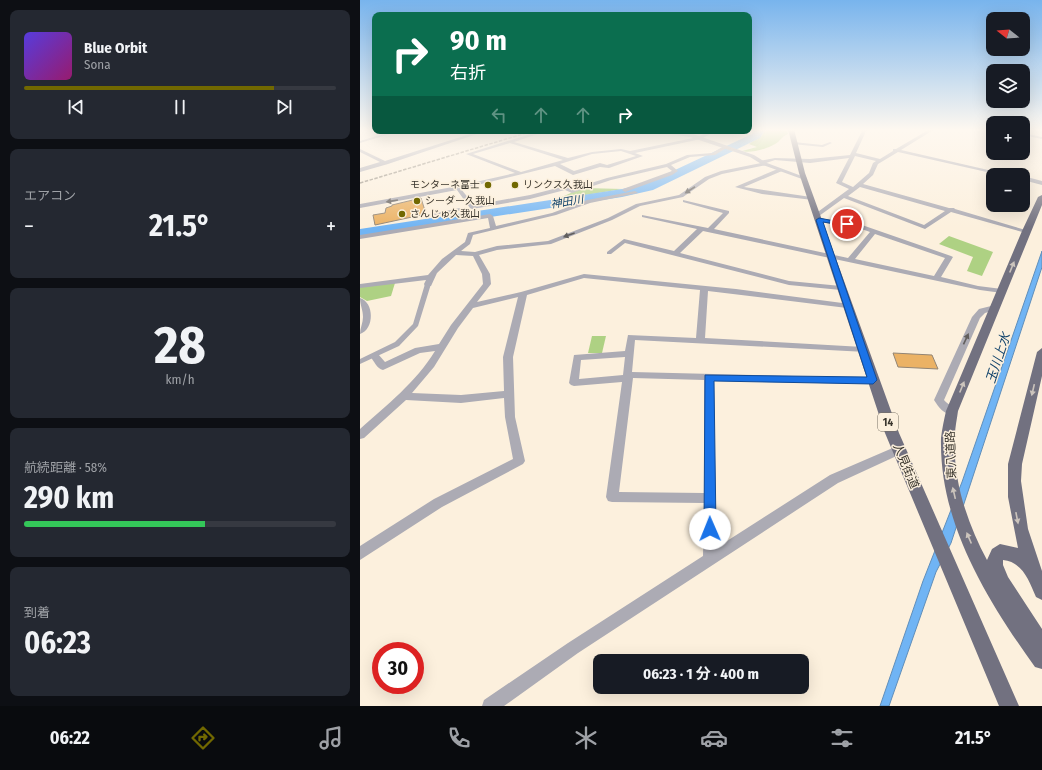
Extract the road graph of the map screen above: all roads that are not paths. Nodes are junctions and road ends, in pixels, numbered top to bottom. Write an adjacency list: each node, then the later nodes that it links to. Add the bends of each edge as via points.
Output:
1 (389, 162): 11 (street)
2 (489, 162): 18 (street)
3 (562, 162): 13 (street)
4 (623, 162): 13 (street, via 573,173)
5 (673, 162): 14 (street)
6 (766, 162): 12 (street)
7 (799, 162): 19 (main road, 人見街道 / 14)
8 (850, 162): 22 (street, via 839,183)
9 (877, 162): 22 (street, via 870,174)
10 (949, 162): 17 (street)
11 (386, 163): 15 (street)
12 (763, 163): 16 (street); 45 (street, one-way to 45, via 707,178 681,196 638,205 605,222 549,243 497,248)
13 (556, 164): 18 (street)
14 (668, 164): 23 (street, via 572,191 565,188 543,195 472,207); 27 (street, via 675,171 670,174 646,184)
15 (360, 170)
16 (780, 170): 19 (street); 28 (street, via 738,187)
17 (986, 170)
18 (520, 174): 23 (street)
19 (804, 178): 28 (main road, 人見街道 / 14)
20 (1030, 180): 21 (street)
21 (1042, 183)
22 (856, 187): 25 (street); 32 (street)
23 (458, 188): 30 (street, one-way to 30)
24 (635, 193): 27 (street)
25 (843, 196): 32 (street, via 925,227); 35 (street)
26 (1042, 197): 40 (main road, 東八道路)
27 (592, 199): 37 (street, via 554,214)
28 (811, 199): 35 (main road, 人見街道 / 14)
29 (685, 201): 38 (street, via 727,212)
30 (360, 206)
31 (460, 209): 33 (street)
32 (952, 209): 40 (street)
33 (434, 214)
34 (644, 216): 36 (street)
35 (818, 217): 39 (street); 46 (main road, 人見街道 / 14)
36 (702, 228): 38 (street); 44 (street)
37 (494, 229): 41 (street, via 490,216); 42 (street, via 470,234 468,243)
38 (710, 230): 46 (street)
39 (874, 231): 47 (street); 48 (street, via 949,258)
40 (1026, 231): 53 (main road, 東八道路, one-way to 40)
41 (360, 237)
42 (455, 253): 45 (street); 49 (street)
43 (609, 253): 44 (street, via 624,241)
44 (676, 253): 52 (street, via 760,277 789,283)
45 (475, 254): 56 (street, via 486,274 487,284)
46 (830, 255): 47 (street); 52 (main road, 人見街道 / 14)
47 (851, 259): 48 (street)
48 (937, 278): 53 (street)
49 (429, 280): 50 (street); 65 (street, via 416,325 397,344)
50 (360, 286)
51 (704, 288): 54 (street, via 584,276); 57 (street); 60 (street)
52 (841, 288): 57 (main road, 人見街道 / 14)
53 (1002, 291): 58 (main road, 東八道路)
54 (523, 294): 56 (street); 70 (street, via 508,357)
55 (360, 300): 59 (street, via 364,304 368,318 367,324)
56 (470, 306): 61 (street)
57 (847, 306): 62 (main road, 人見街道 / 14)
58 (995, 307): 72 (main road, 東八道路, one-way to 58); 72 (street, one-way to 58, via 939,400 976,317 982,311)
59 (360, 331)
60 (700, 341): 62 (street); 64 (street, via 631,337)
61 (442, 347): 65 (street, via 418,350 383,367); 71 (street, via 431,365)
62 (863, 350): 69 (main road, 人見街道 / 14)
63 (1042, 352): 78 (main road, one-way to 78, via 1015,464 1014,479 1017,516)
64 (629, 354): 67 (street); 67 (street, via 577,357 574,383)
65 (375, 356): 66 (street)
66 (360, 362)
67 (628, 376): 68 (street); 75 (street, via 612,497)
68 (709, 377): 69 (street); 75 (street)
69 (873, 380): 74 (main road, 人見街道 / 14)
70 (508, 394): 71 (street, via 461,399); 76 (street, via 519,461 438,503)
71 (404, 396): 73 (street)
72 (952, 412): 81 (main road, 東八道路, one-way to 72, via 997,595 961,521 949,466 948,437)
73 (360, 435)
74 (899, 450): 77 (street, via 834,478); 83 (main road, 人見街道 / 14)
75 (710, 498): 77 (street)
76 (360, 554)
77 (710, 559): 82 (street, via 573,648)
78 (1035, 574): 79 (main road); 80 (main road, via 1018,556 1004,551 997,554 995,566 1002,583)
79 (1042, 591)
80 (1042, 646)
81 (1042, 660)
82 (490, 706)
83 (1009, 706)

